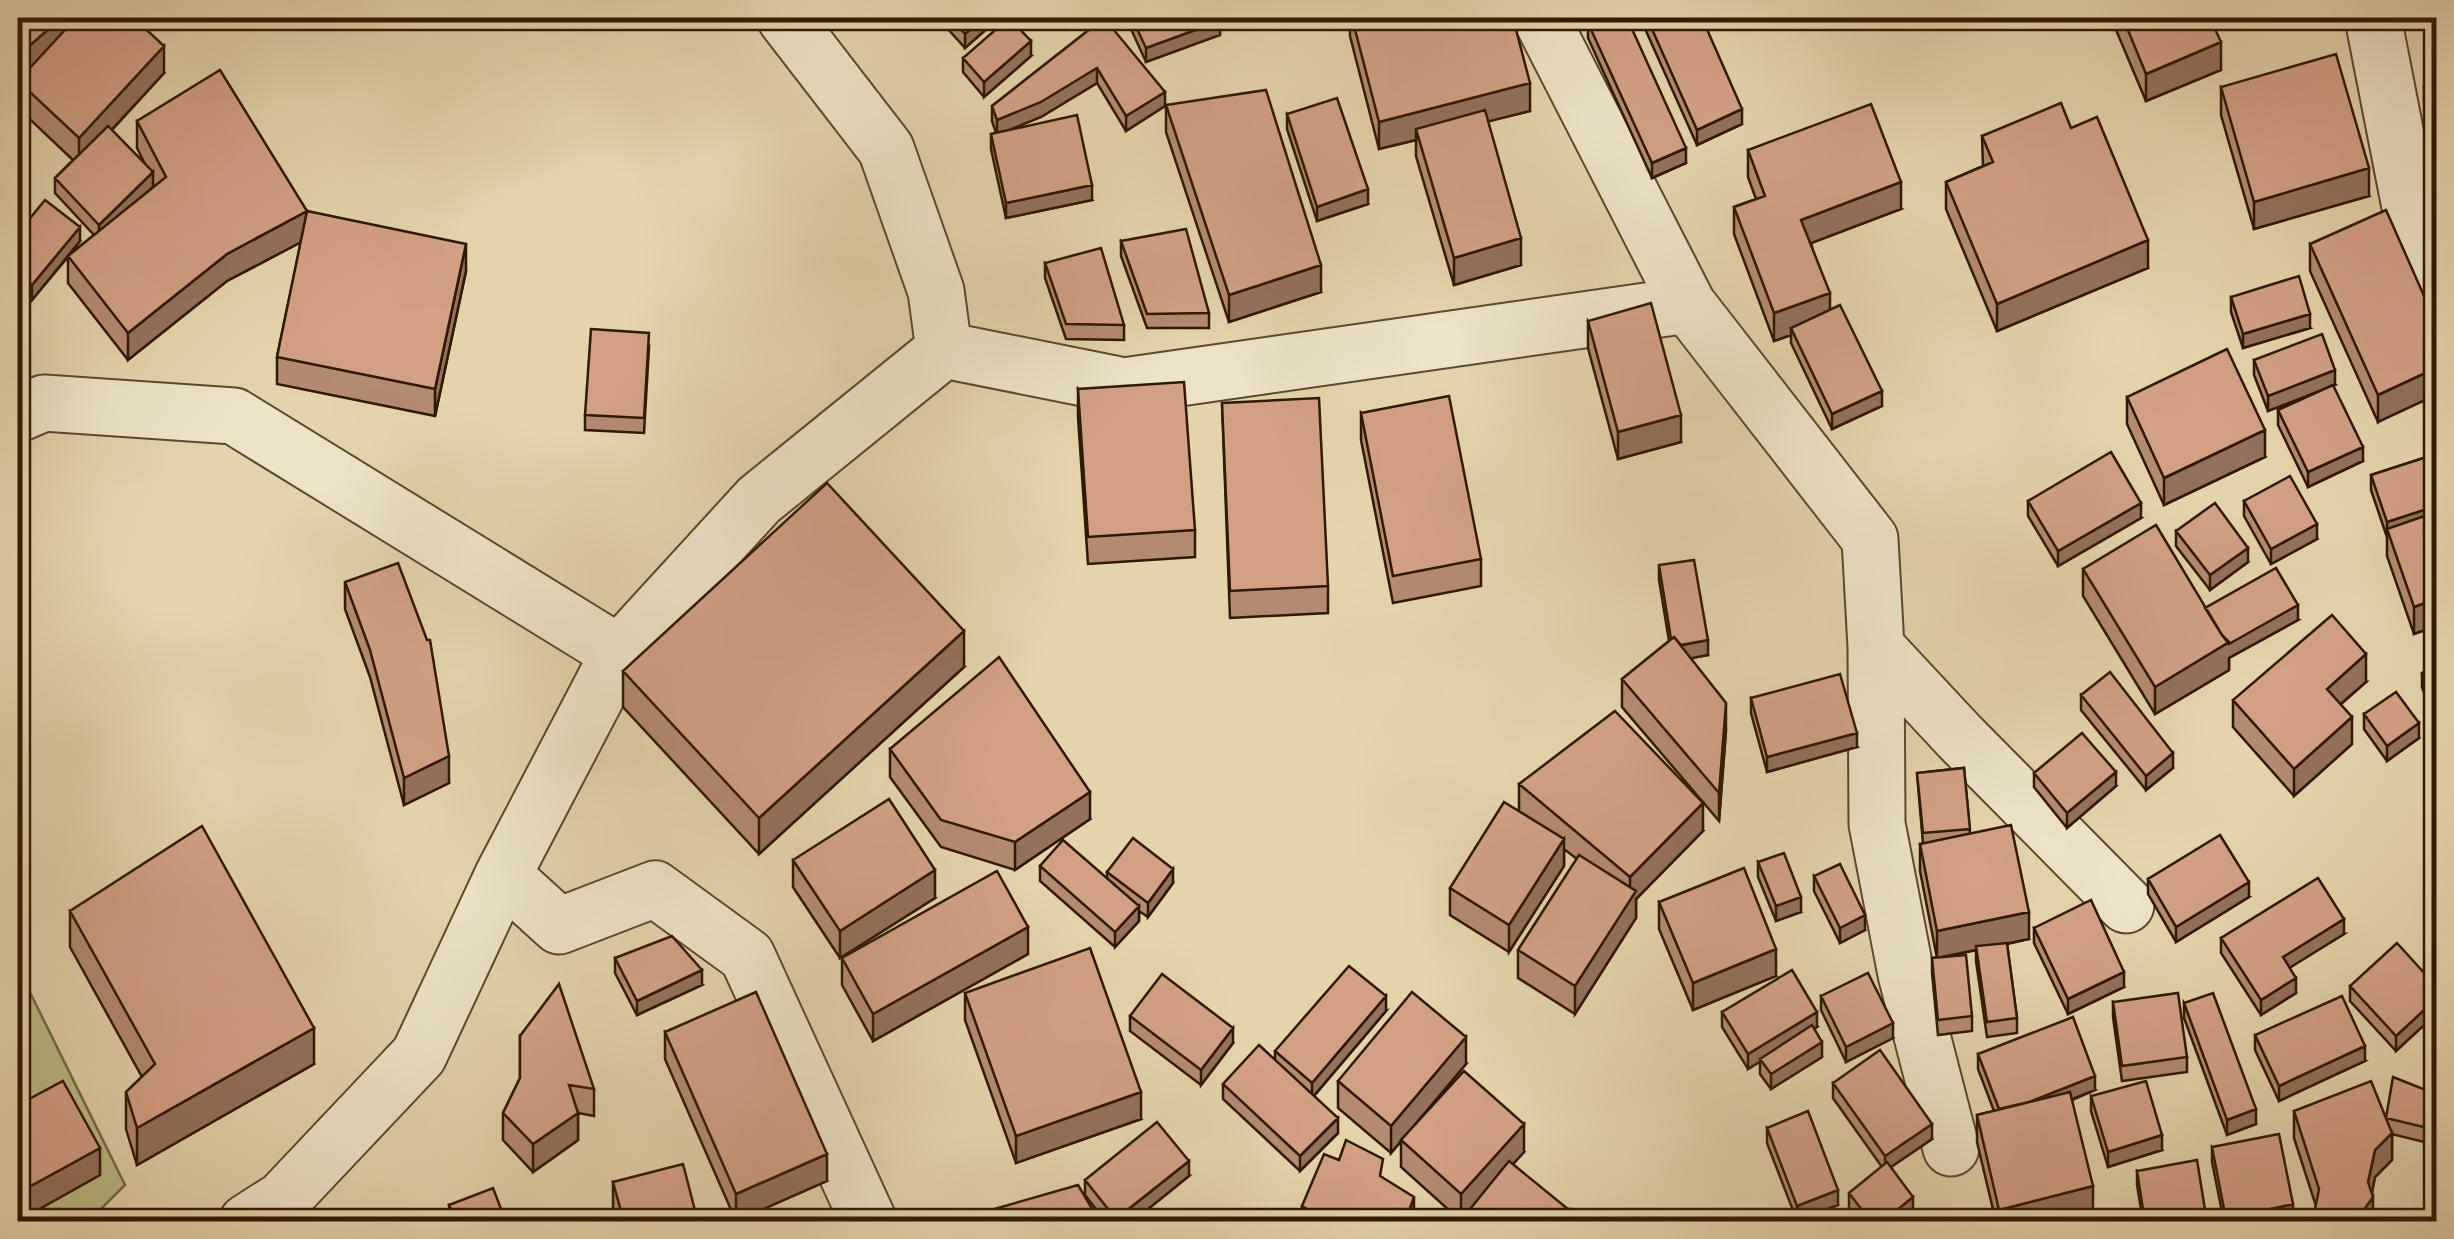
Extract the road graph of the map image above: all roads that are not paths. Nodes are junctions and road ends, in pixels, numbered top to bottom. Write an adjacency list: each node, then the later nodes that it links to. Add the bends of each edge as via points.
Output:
1 (785, 18): 6 (street, via 886,148 936,291)
2 (1541, 18): 5 (street)
3 (2374, 18): 4 (street, via 2411,212)
4 (2436, 292)
5 (1688, 305): 6 (street, via 1124,386); 8 (street, via 1870,539)
6 (944, 350): 9 (street, via 759,500)
7 (18, 414): 9 (street, via 44,403 234,416)
8 (1876, 647): 11 (street); 12 (street, via 1876,824 1906,974)
9 (619, 652): 10 (street)
10 (503, 875): 13 (street, via 420,1055 283,1199); 14 (street, via 558,926 655,889 746,956)
11 (2126, 905)
12 (1952, 1148)
13 (247, 1222)
14 (869, 1222)

